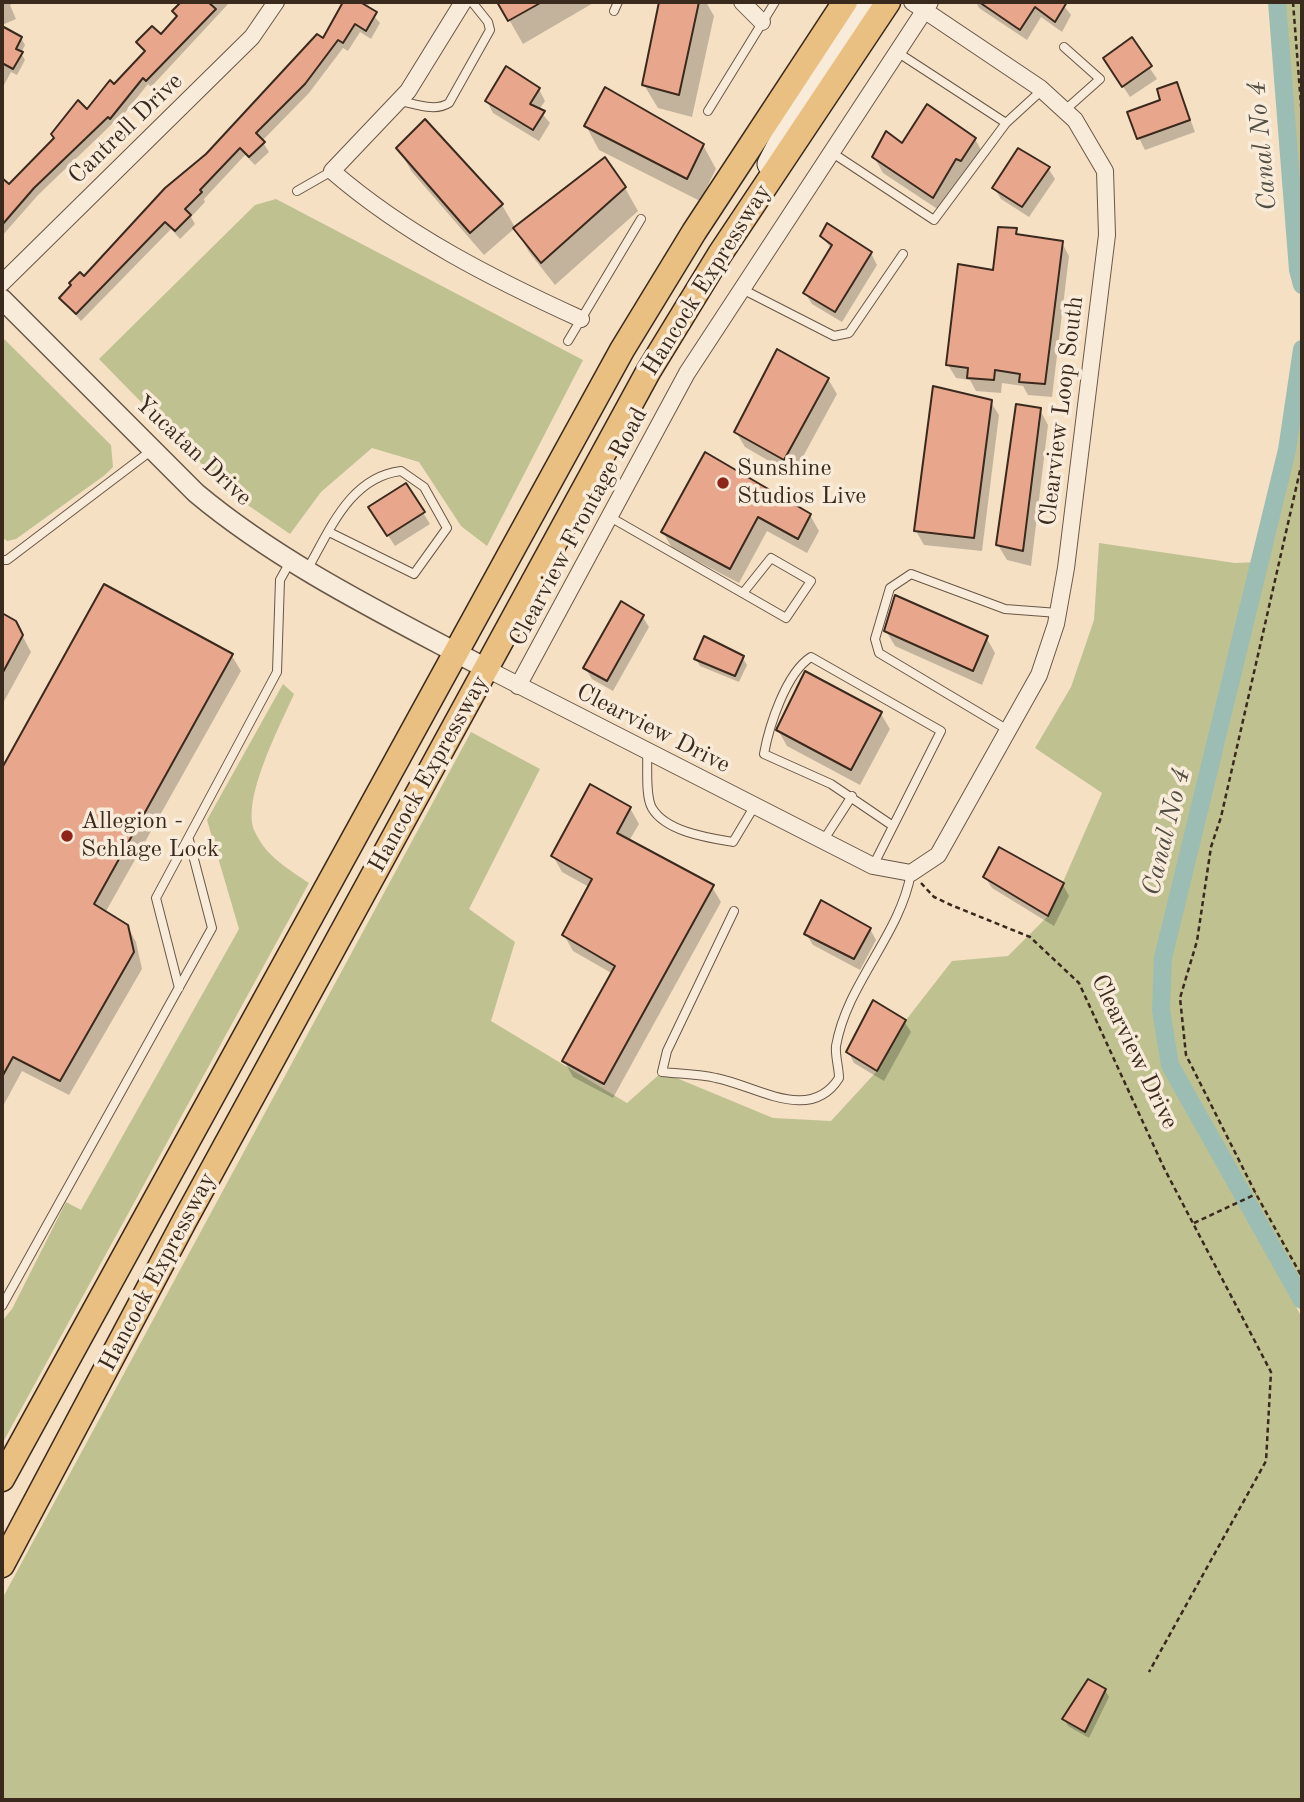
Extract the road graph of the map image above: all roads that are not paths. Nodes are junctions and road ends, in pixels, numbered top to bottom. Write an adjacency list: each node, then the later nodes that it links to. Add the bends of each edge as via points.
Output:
1 (276, 2): 26 (street, Cantrell Drive, via 252,37)
2 (463, 2): 16 (street)
3 (472, 2): 16 (lane, via 490,30 449,103 428,107)
4 (618, 2): 11 (lane)
5 (742, 2): 12 (street)
6 (775, 2): 12 (lane)
7 (845, 2): 38 (main road, Hancock Expressway, via 660,286)
8 (864, 2): 23 (main road, via 800,104)
9 (888, 2): 23 (main road, Hancock Expressway)
10 (922, 5): 14 (street, Clearview Frontage Road); 15 (street, Clearview Loop South)
11 (614, 11)
12 (762, 22): 17 (lane)
13 (1064, 47): 18 (lane, via 1100,79)
14 (897, 52): 19 (lane); 20 (street, Clearview Frontage Road)
15 (1042, 90): 18 (street, Clearview Loop South); 19 (lane)
16 (398, 101): 21 (street)
17 (708, 111)
18 (1064, 111): 37 (street, Clearview Loop South, via 1075,120 1105,171 1107,235)
19 (1006, 123): 20 (lane, via 934,220)
20 (831, 152): 27 (street, Clearview Frontage Road)
21 (332, 171): 22 (lane); 29 (street, via 410,232)
22 (297, 191)
23 (750, 209): 39 (main road, Hancock Expressway, via 648,372)
24 (641, 219): 29 (lane)
25 (903, 254): 27 (lane, via 849,333 834,336)
26 (2, 283)
27 (742, 289): 32 (street, Clearview Frontage Road, via 688,373)
28 (2, 299): 31 (street, Yucatan Drive)
29 (581, 319): 30 (lane)
30 (568, 341)
31 (152, 450): 34 (lane, via 94,497); 35 (street, Yucatan Drive, via 227,520)
32 (610, 517): 36 (lane); 40 (street, Clearview Frontage Road)
33 (329, 532): 33 (lane, via 352,495 383,473 401,471 424,486 447,528 414,574); 35 (lane)
34 (2, 560)
35 (299, 565): 38 (street, Yucatan Drive); 46 (lane, via 280,580 277,672)
36 (743, 593): 36 (lane, via 786,618 811,581 771,558)
37 (1058, 613): 41 (street, Clearview Loop South, via 1040,675); 41 (lane, via 1005,609 911,574 890,588 875,639 879,653)
38 (456, 652): 39 (street, Yucatan Drive); 53 (main road, Hancock Expressway)
39 (487, 669): 40 (street, Clearview Drive); 54 (main road, Hancock Expressway)
40 (518, 686): 42 (street, Clearview Drive)
41 (1009, 731): 49 (street, Clearview Loop South, via 946,844)
42 (647, 753): 44 (street, Clearview Drive); 44 (lane, via 651,807 664,820 703,837 733,842)
43 (852, 796): 45 (lane); 45 (lane, via 764,754 768,726 800,664 810,657 941,731); 47 (lane)
44 (754, 807): 47 (street, Clearview Drive)
45 (893, 826): 48 (lane)
46 (189, 840): 51 (lane, via 212,928); 51 (lane, via 156,898)
47 (823, 841): 48 (street, Clearview Drive)
48 (873, 866): 49 (street, Clearview Drive)
49 (911, 873): 50 (lane, via 907,898 848,1011 836,1048 839,1078 827,1094 811,1101 786,1099 716,1078 662,1072 667,1051)
50 (734, 911)
51 (179, 988): 52 (lane)
52 (2, 1306)
53 (2, 1479)
54 (2, 1565)

